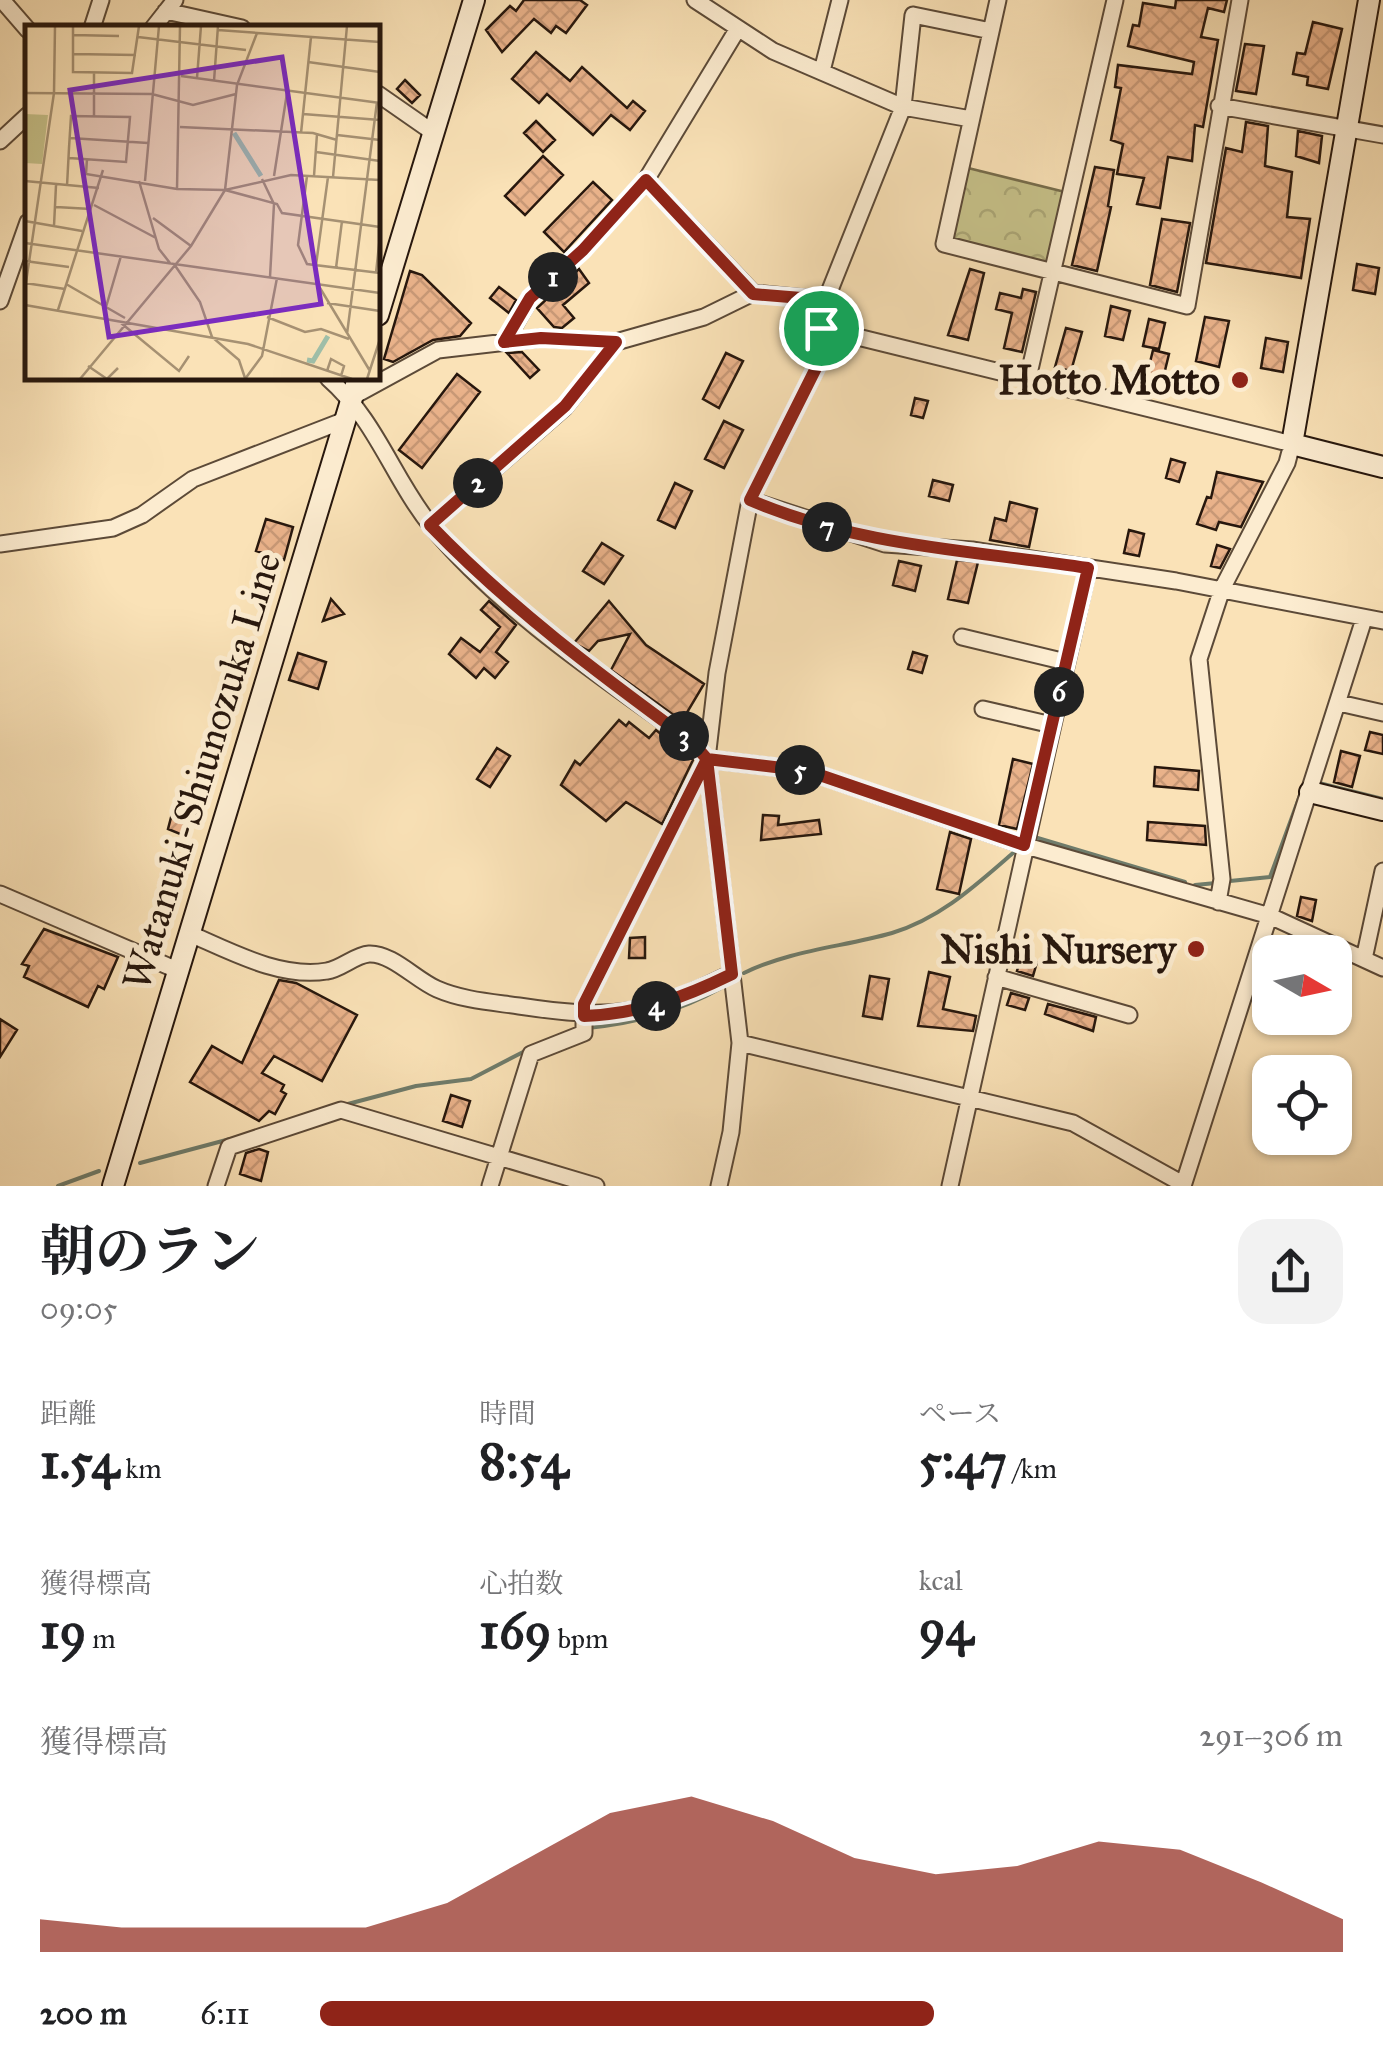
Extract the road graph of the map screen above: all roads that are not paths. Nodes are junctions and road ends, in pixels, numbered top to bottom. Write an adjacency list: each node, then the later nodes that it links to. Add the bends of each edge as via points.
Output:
1 (2, 0): 15 (street)
2 (101, 0): 12 (street)
3 (474, 0): 25 (main road)
4 (695, 0): 11 (street)
5 (840, 0): 18 (street)
6 (998, 0): 17 (street)
7 (1114, 0): 30 (street)
8 (1240, 0): 20 (street)
9 (1369, 0): 24 (main road)
10 (171, 5): 13 (street); 14 (street)
11 (715, 6): 16 (street)
12 (93, 25)
13 (155, 25)
14 (233, 25)
15 (25, 27)
16 (737, 30): 18 (street); 28 (street)
17 (991, 30): 21 (street, via 914,15); 23 (street)
18 (822, 71): 21 (street)
19 (380, 95): 25 (street)
20 (1219, 106): 24 (street); 30 (street, via 1187,306)
21 (903, 107): 23 (street); 32 (street)
22 (25, 118): 27 (street)
23 (971, 119): 30 (street, via 944,244)
24 (1348, 130): 26 (street); 42 (main road)
25 (434, 132): 34 (main road)
26 (1383, 135)
27 (0, 142)
28 (646, 180): 31 (street); 36 (street, via 530,298)
29 (25, 230): 33 (street)
30 (1055, 272): 39 (street)
31 (753, 294): 32 (street); 37 (street, via 704,317)
32 (826, 300): 35 (street)
33 (0, 301)
34 (380, 308)
35 (821, 328): 39 (street); 44 (street, via 818,364)
36 (504, 342): 37 (street); 38 (street, via 438,350)
37 (616, 342): 45 (street, via 565,406)
38 (380, 377)
39 (1028, 378): 42 (street)
40 (355, 388): 41 (main road, Watanuki-Shiunozuka Line); 45 (street)
41 (345, 420): 46 (street, via 193,479 113,528); 65 (main road, Watanuki-Shiunozuka Line)
42 (1292, 444): 43 (main road); 48 (street)
43 (1383, 467)
44 (750, 500): 47 (street, via 885,544); 57 (street)
45 (430, 525): 57 (street, via 486,582)
46 (0, 544)
47 (1088, 568): 48 (street); 52 (street)
48 (1222, 589): 49 (street); 63 (street, via 1200,659 1222,879)
49 (1364, 619): 50 (street); 53 (street)
50 (1383, 622)
51 (962, 638): 52 (street)
52 (1066, 662): 56 (street)
53 (1339, 703): 55 (street); 58 (street)
54 (983, 708): 56 (street)
55 (1383, 713)
56 (1052, 725): 60 (street)
57 (707, 759): 60 (street, via 808,771); 69 (street); 71 (street, via 584,1004)
58 (1310, 792): 59 (main road); 64 (street)
59 (1383, 810)
60 (1024, 845): 63 (street); 70 (street)
61 (1383, 871): 66 (street)
62 (0, 894): 68 (street)
63 (1218, 902): 64 (street)
64 (1270, 916): 66 (street); 77 (street)
65 (188, 933): 68 (main road, Watanuki-Shiunozuka Line); 71 (street, via 266,964 310,973 332,971 366,954 382,957 466,998)
66 (1364, 960): 67 (street)
67 (1383, 968)
68 (178, 970): 76 (main road, Watanuki-Shiunozuka Line)
69 (732, 974): 71 (street, via 663,1004); 73 (street)
70 (996, 977): 72 (street); 74 (street)
71 (584, 1016): 75 (street, via 584,1033 530,1054)
72 (1129, 1016)
73 (740, 1043): 74 (street); 81 (street)
74 (971, 1097): 77 (street, via 1074,1123); 82 (street)
75 (499, 1158): 78 (street, via 342,1110 229,1147); 79 (street); 80 (street)
76 (108, 1185)
77 (1183, 1185)
78 (216, 1186)
79 (490, 1186)
80 (596, 1186)
81 (719, 1186)
82 (950, 1186)

